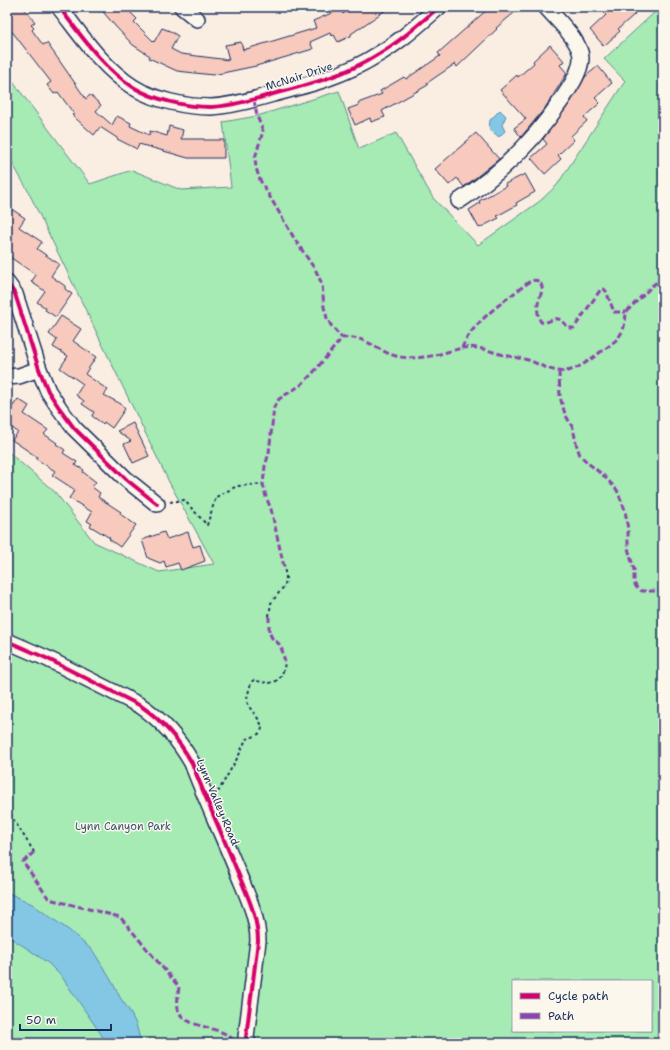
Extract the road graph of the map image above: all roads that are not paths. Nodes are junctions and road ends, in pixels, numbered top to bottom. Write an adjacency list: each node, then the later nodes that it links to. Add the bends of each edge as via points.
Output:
1 (60, 7): 3 (street, McNair Drive, via 107,67 134,87 179,104 212,107 233,105 287,91 351,69 398,42)
2 (182, 7): 5 (street)
3 (439, 7)
4 (546, 7): 6 (street, via 579,48 581,59 576,76 537,134 493,176)
5 (197, 20)
6 (459, 200)
7 (7, 282): 8 (street, via 15,294)
8 (39, 369): 9 (street); 10 (street, via 48,391 74,428 127,480)
9 (7, 377)
10 (157, 504)
11 (7, 641): 12 (street, Lynn Valley Road, via 126,698 153,714 175,737 192,762 249,900 258,930 246,1037)
12 (248, 1043)

